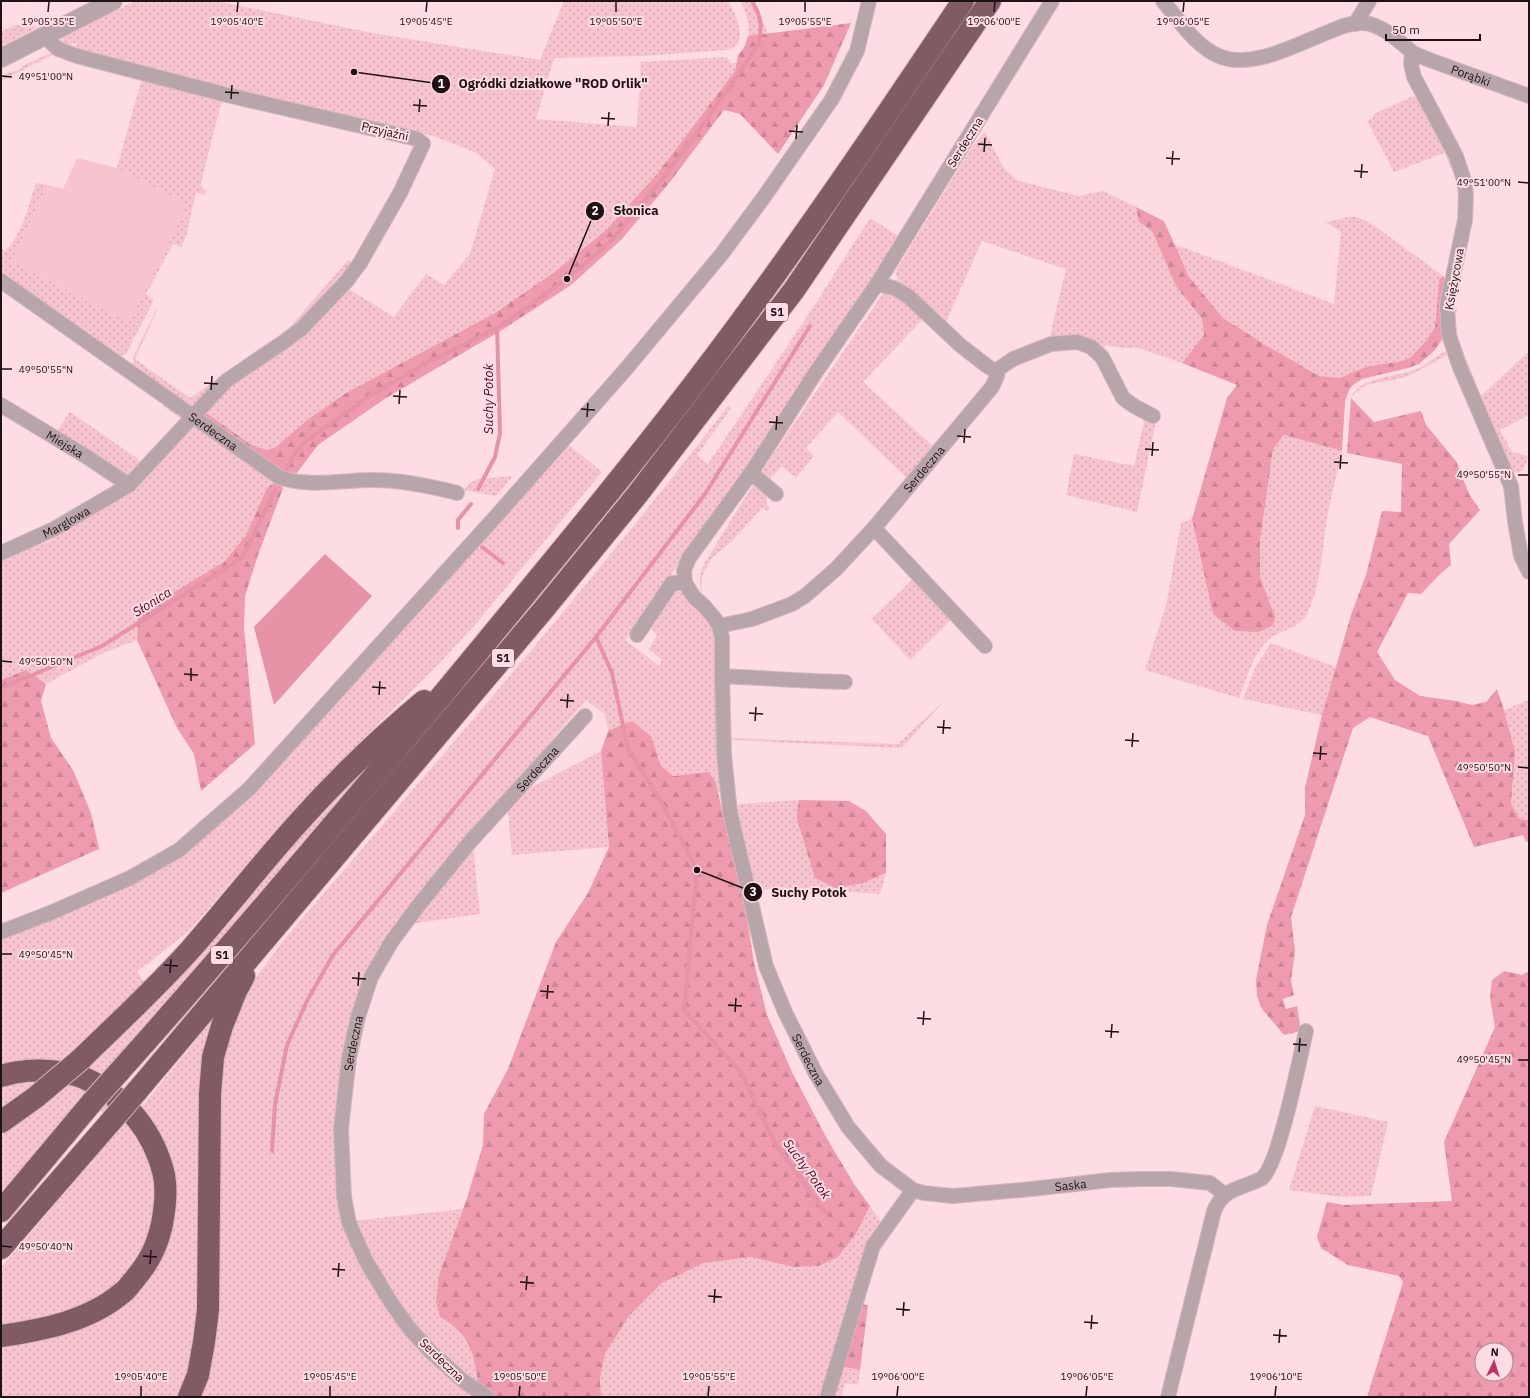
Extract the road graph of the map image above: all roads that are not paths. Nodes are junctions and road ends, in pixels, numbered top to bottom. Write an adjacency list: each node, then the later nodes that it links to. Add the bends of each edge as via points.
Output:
1 (113, 1): 9 (street)
2 (869, 1): 34 (street, via 857,51 832,99 720,254 626,369 249,789 179,850 130,878)
3 (963, 1): 30 (highway, S1, via 799,243 713,360 620,481)
4 (990, 1): 35 (highway, S1, via 794,290 642,489)
5 (1052, 1): 14 (street, Serdeczna)
6 (1162, 1): 8 (street, via 1203,46 1218,56 1235,61 1264,57 1331,30)
7 (1369, 1): 8 (street)
8 (1354, 24): 10 (street, via 1378,26)
9 (44, 36): 11 (street); 17 (street, Przyjaźni, via 58,49 77,56 227,95 417,138 423,144 378,234 346,282 301,329 226,381)
10 (1413, 53): 12 (street, Porąbki); 25 (street, Księżycowa, via 1411,65 1414,77 1456,156 1466,194 1465,220 1448,304 1448,334 1512,486 1521,556)
11 (1, 58)
12 (1529, 96)
13 (1, 281): 17 (street, Serdeczna)
14 (877, 284): 15 (street, via 894,288 908,296 976,358); 19 (street, Serdeczna)
15 (997, 370): 18 (street, via 1013,359 1051,344 1084,344 1102,357 1123,398); 23 (street, Serdeczna, via 992,387)
16 (1, 405): 20 (street, Miejska, via 87,457)
17 (194, 416): 20 (street, Marglowa); 21 (street, Serdeczna, via 267,469 289,480 308,483 388,480)
18 (1153, 416)
19 (750, 473): 22 (street); 26 (street, Serdeczna, via 688,558 684,570)
20 (129, 486): 24 (street, Marglowa, via 54,529)
21 (457, 494)
22 (776, 494)
23 (874, 528): 27 (street, Serdeczna, via 836,569 799,600 780,610); 29 (street)
24 (1, 553)
25 (1529, 572)
26 (685, 583): 27 (street, Serdeczna); 28 (street, via 672,583)
27 (719, 626): 31 (street, Serdeczna, via 722,637)
28 (637, 635)
29 (985, 646)
30 (469, 662): 38 (highway, bridge, via 384,734 352,765 298,823 190,950 130,1012 81,1059); 41 (highway, S1, bridge, via 324,836)
31 (722, 676): 32 (street); 39 (street, Serdeczna, via 724,755 730,812 766,966 785,1012 816,1074 848,1127 881,1166)
32 (846, 682)
33 (585, 716): 45 (street, Serdeczna, via 469,843 392,942 371,977 358,1017 349,1058 341,1129 344,1197 349,1223 366,1261 409,1328 462,1380)
34 (1, 932)
35 (260, 946): 42 (highway, S1, bridge); 44 (highway, via 236,991 213,1057 210,1094 208,1310 198,1375)
36 (1306, 1031): 40 (street, via 1279,1143 1268,1169 1263,1178)
37 (1, 1076): 43 (highway, via 18,1072 53,1071 83,1078 111,1093 131,1111 146,1131 164,1176 165,1205 159,1239 147,1264 123,1293 91,1314 52,1327)
38 (1, 1122)
39 (913, 1190): 40 (street, Saska, via 953,1196 1110,1180 1171,1179 1210,1183); 46 (street, via 873,1246)
40 (1224, 1194): 47 (street, via 1218,1201 1208,1228)
41 (1, 1211)
42 (1, 1248)
43 (1, 1336)
44 (189, 1397)
45 (487, 1397)
46 (827, 1397)
47 (1168, 1397)

